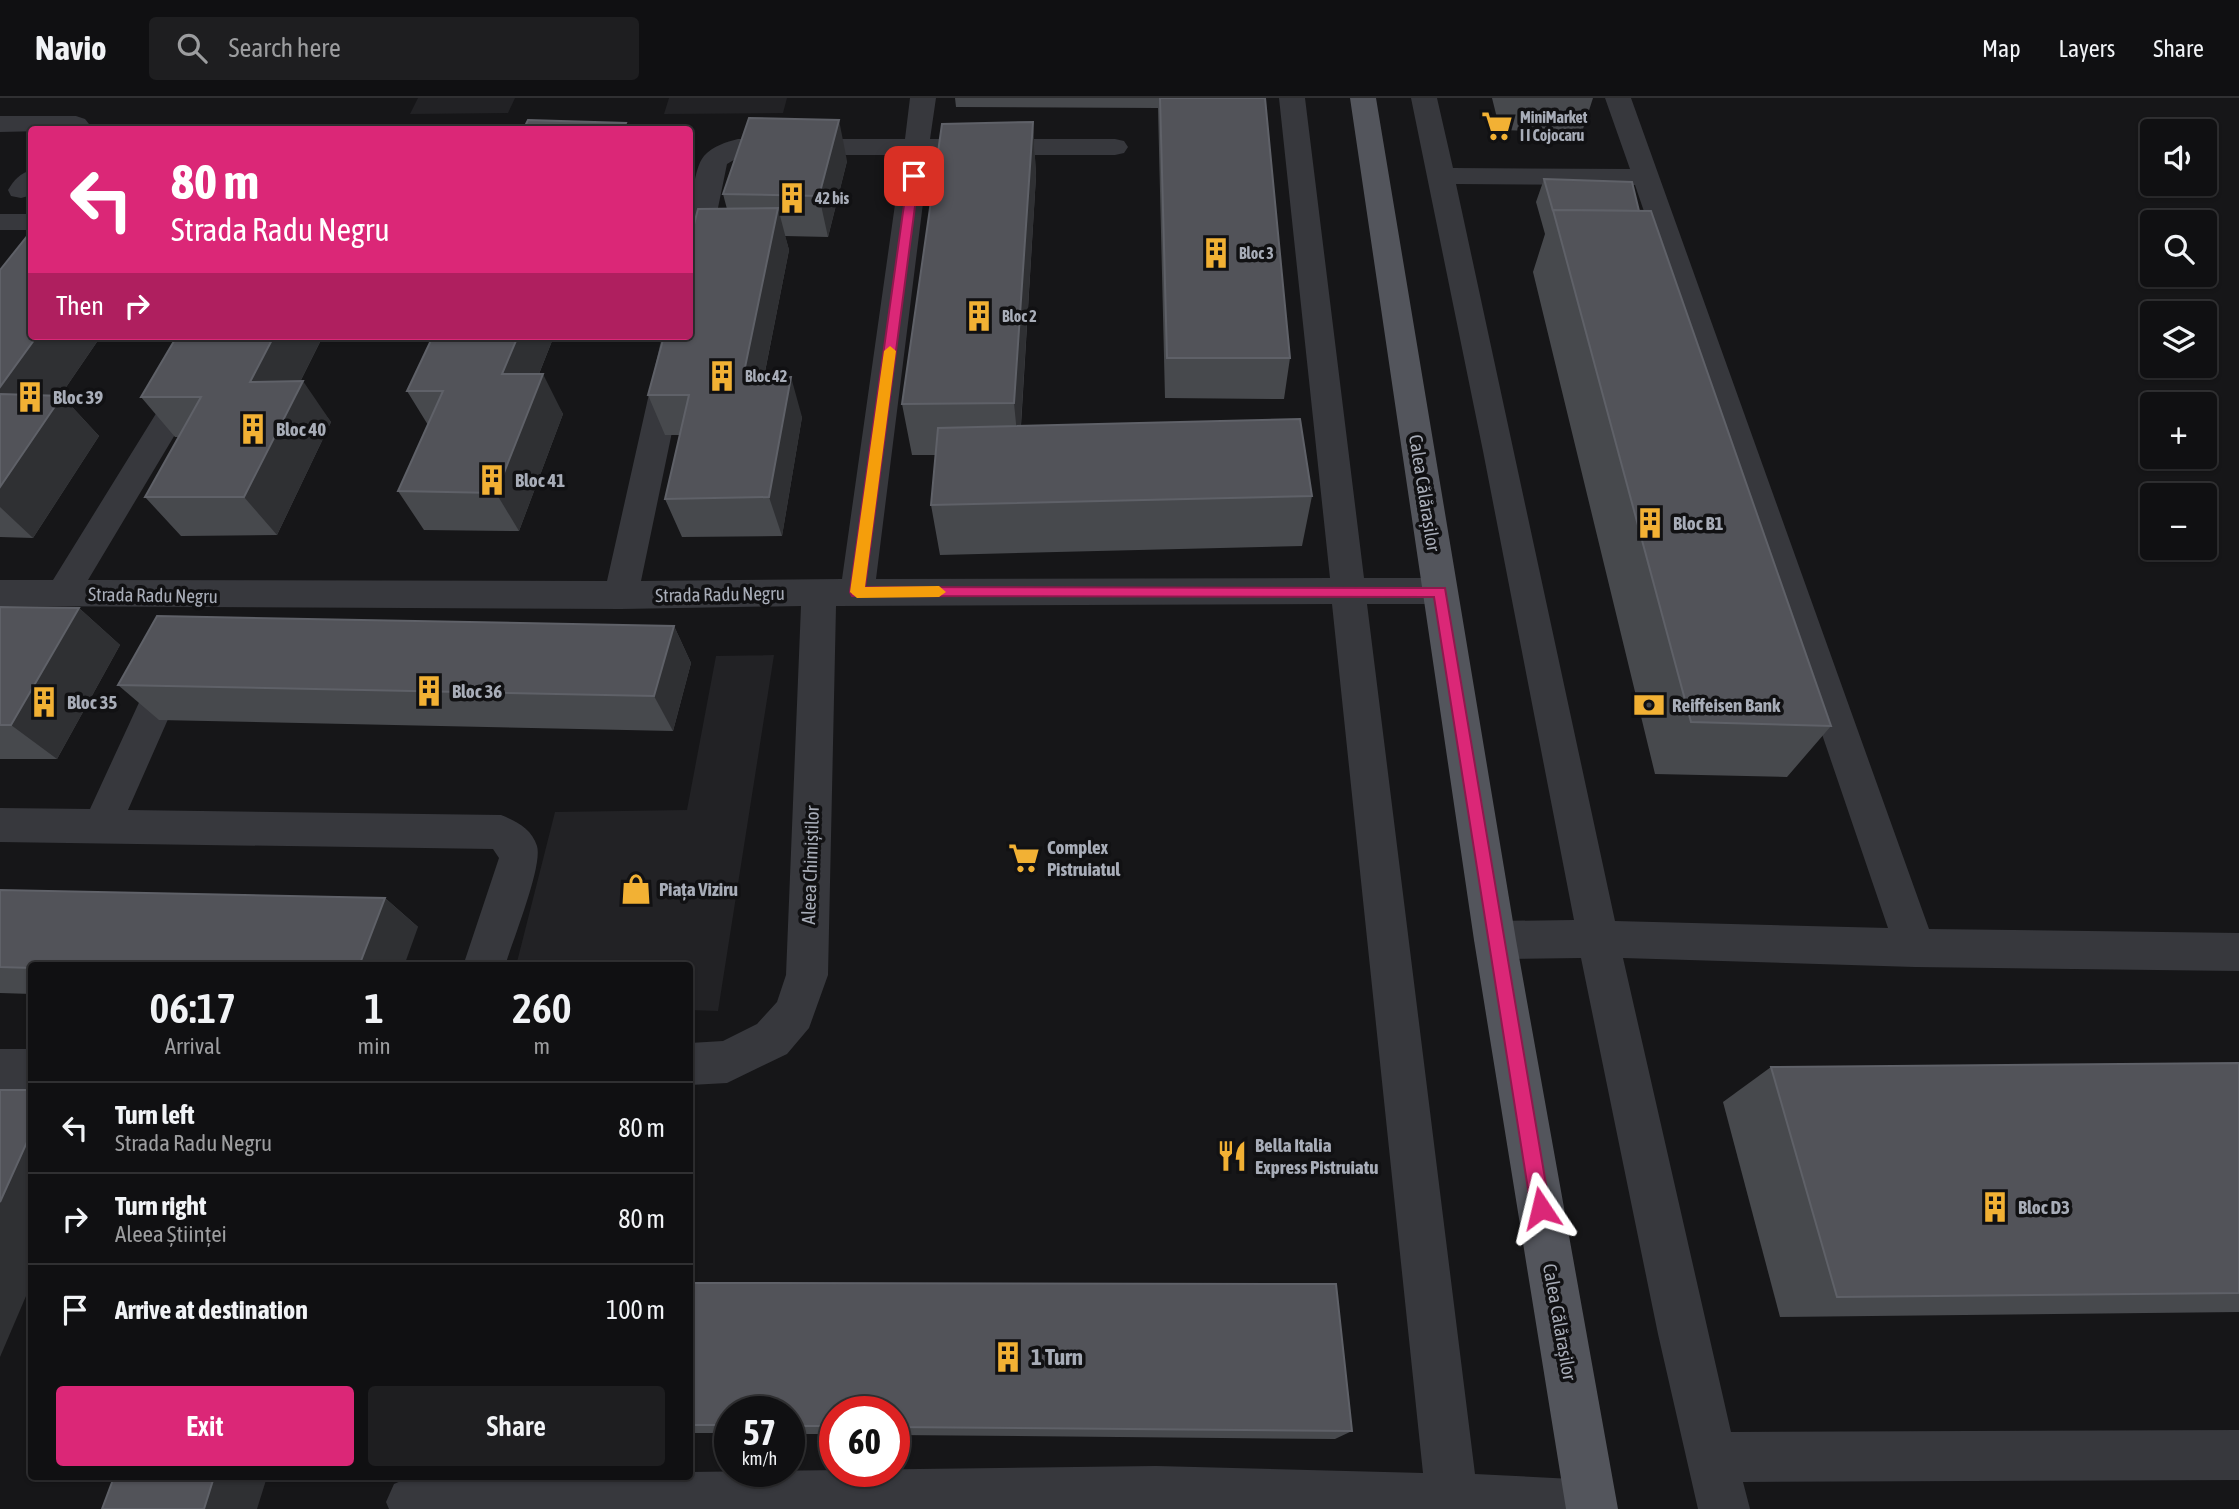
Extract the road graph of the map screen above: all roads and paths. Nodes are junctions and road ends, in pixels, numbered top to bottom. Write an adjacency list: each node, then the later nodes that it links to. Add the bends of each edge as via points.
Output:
1 (923, 98): 9 (street)
2 (1292, 98): 17 (street)
3 (1363, 98): 19 (main road, Calea Călărașilor)
4 (1424, 98): 10 (street)
5 (1618, 98): 11 (street)
6 (0, 124): 7 (street)
7 (75, 126)
8 (1115, 147): 9 (street)
9 (917, 148): 14 (street, via 738,148 724,153 714,161); 18 (street)
10 (1441, 176): 11 (street); 27 (street)
11 (1646, 177): 29 (street)
12 (0, 222): 13 (street)
13 (28, 222)
14 (693, 262)
15 (217, 340): 22 (street)
16 (676, 340): 24 (street)
17 (1348, 591): 18 (street, Strada Radu Negru); 19 (street, Strada Radu Negru); 39 (street)
18 (857, 592): 21 (street, Strada Radu Negru)
19 (1440, 592): 28 (main road, Calea Călărașilor)
20 (0, 593): 22 (street, Strada Radu Negru)
21 (819, 593): 24 (street, Strada Radu Negru); 32 (street, Aleea Chimiștilor, via 807,975 794,1014 772,1039 727,1062)
22 (62, 594): 23 (street, Strada Radu Negru)
23 (206, 595): 24 (street, Strada Radu Negru); 26 (street)
24 (621, 596)
25 (0, 825): 26 (street)
26 (102, 825): 31 (street, via 502,832 517,845 519,858)
27 (1597, 939): 28 (street); 29 (street); 36 (street)
28 (1495, 940): 40 (main road, Calea Călărașilor)
29 (1915, 948): 30 (street)
30 (2239, 952)
31 (485, 962)
32 (693, 1064)
33 (0, 1070): 34 (street)
34 (28, 1070)
35 (2239, 1455): 36 (street)
36 (1712, 1457): 41 (street)
37 (1154, 1501): 38 (street); 39 (street)
38 (412, 1502)
39 (1452, 1504): 40 (street)
40 (1592, 1508)
41 (1724, 1509)

